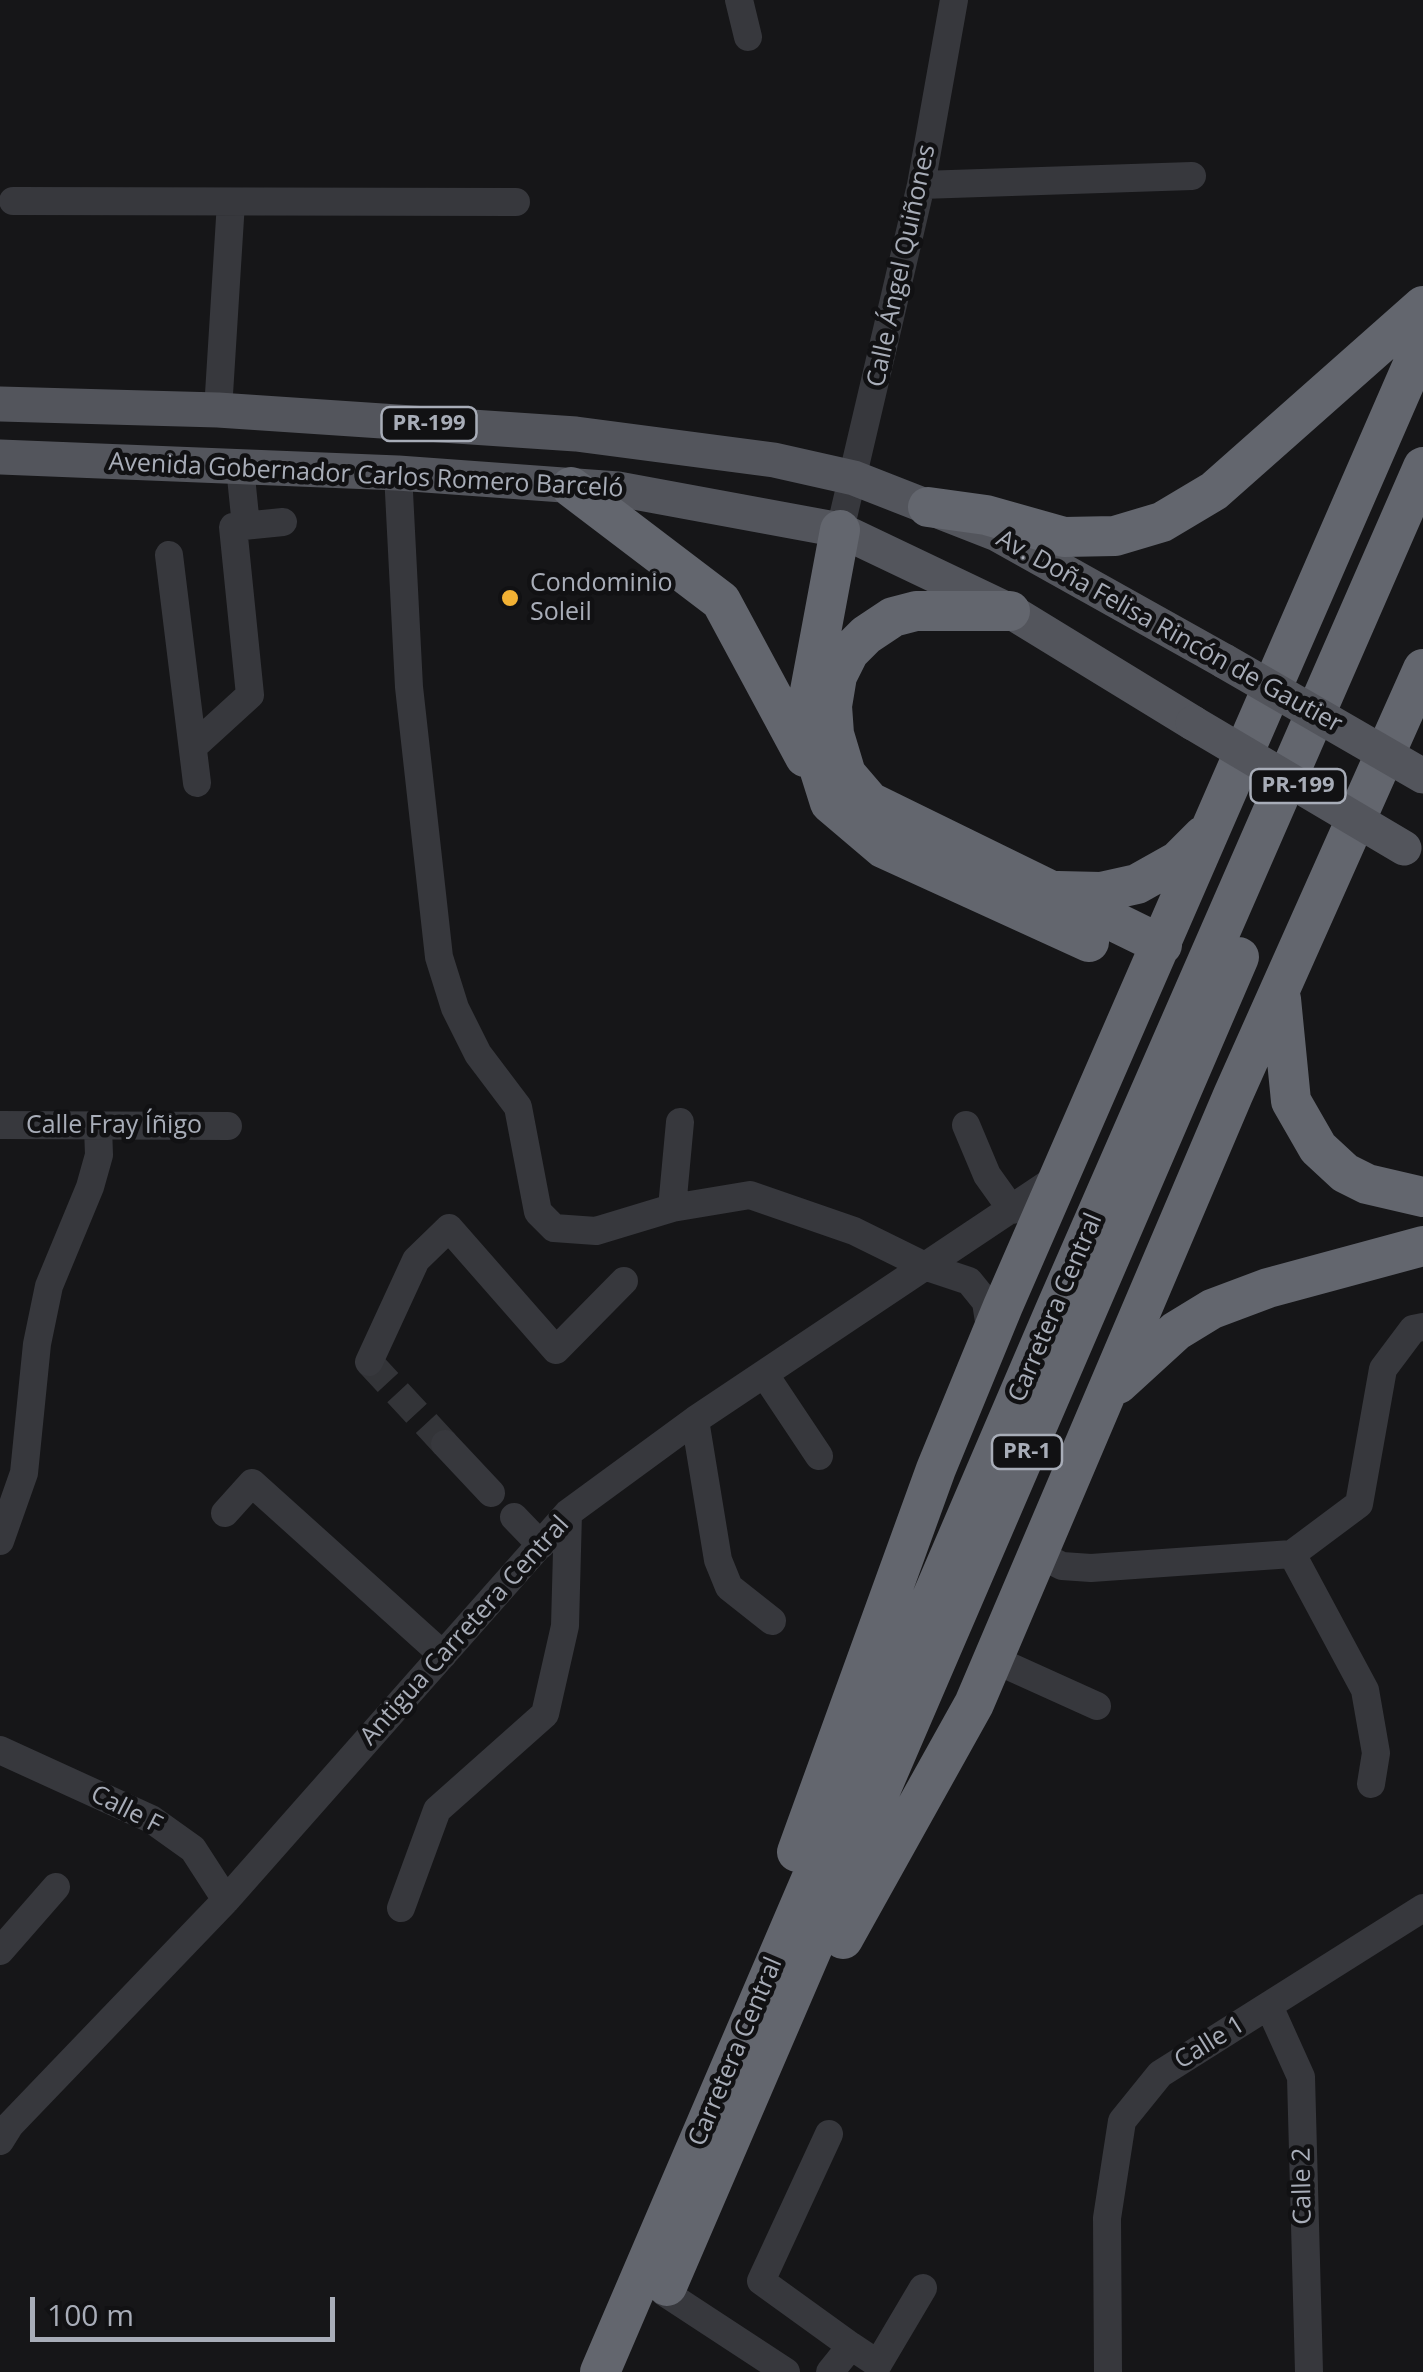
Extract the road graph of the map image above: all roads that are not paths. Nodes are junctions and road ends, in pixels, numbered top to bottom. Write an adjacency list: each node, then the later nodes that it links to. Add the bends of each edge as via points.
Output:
1 (739, 0): 3 (street)
2 (954, 0): 5 (street, Calle Ángel Quiñones)
3 (748, 37)
4 (1192, 176): 5 (street)
5 (921, 185): 17 (street, Calle Ángel Quiñones)
6 (13, 201): 7 (street)
7 (232, 202): 8 (street); 12 (street)
8 (516, 202)
9 (1423, 306): 19 (highway, via 1205,498 1162,522 1115,536 1064,537)
10 (1423, 341): 31 (highway)
11 (0, 404): 12 (main road, Avenida Gobernador Carlos Romero Barceló / PR-199)
12 (218, 410): 17 (main road, Avenida Gobernador Carlos Romero Barceló / PR-199, via 636,440)
13 (0, 457): 14 (main road, Avenida Gobernador Carlos Romero Barceló / PR-199)
14 (240, 467): 16 (main road, Avenida Gobernador Carlos Romero Barceló / PR-199); 21 (street)
15 (1423, 467): 76 (highway, Carretera Central / PR-1)
16 (398, 474): 18 (main road, Avenida Gobernador Carlos Romero Barceló / PR-199); 43 (street, via 411,707 439,956 455,1008 478,1054 518,1107 538,1212 554,1228 596,1231)
17 (854, 478): 19 (main road, Av. Doña Felisa Rincón de Gautier / PR-199); 22 (street, Calle Ángel Quiñones)
18 (571, 487): 22 (main road, Avenida Gobernador Carlos Romero Barceló / PR-199, via 618,489); 30 (highway, via 721,601)
19 (928, 507): 28 (main road, Av. Doña Felisa Rincón de Gautier / PR-199, bridge, via 997,534)
20 (284, 522): 21 (street)
21 (246, 526): 27 (street, via 233,527 250,695)
22 (840, 530): 25 (main road, Avenida Gobernador Carlos Romero Barceló / PR-199); 30 (highway, via 808,708 812,749)
23 (1423, 532): 76 (highway, Carretera Central / PR-1)
24 (170, 554): 27 (street)
25 (1010, 612): 32 (main road, PR-199, bridge); 33 (highway, via 916,612 893,617 866,635 837,676 834,734 846,774 870,802)
26 (1423, 669): 35 (highway)
27 (193, 747): 29 (street)
28 (1423, 776)
29 (197, 784)
30 (830, 804): 34 (highway, via 883,848)
31 (1212, 826): 33 (highway, via 1178,860 1137,884 1086,893); 34 (highway)
32 (1413, 854)
33 (1035, 886): 34 (highway)
34 (1156, 958): 41 (highway)
35 (1281, 987): 42 (highway, via 1288,1089 1310,1136 1356,1178); 52 (highway)
36 (680, 1122): 43 (street)
37 (0, 1125): 40 (street, Calle Fray Íñigo)
38 (966, 1125): 44 (street, via 987,1175)
39 (228, 1126): 40 (street, Calle Fray Íñigo)
40 (98, 1127): 60 (street, via 90,1187 49,1286 24,1472)
41 (1058, 1178): 44 (street, Antigua Carretera Central); 49 (highway)
42 (1423, 1197)
43 (672, 1208): 46 (street, via 750,1195 854,1231)
44 (1012, 1210): 46 (street, Antigua Carretera Central)
45 (1423, 1246): 52 (highway, via 1212,1308)
46 (926, 1267): 49 (street, via 950,1272 980,1291); 51 (street, Antigua Carretera Central)
47 (624, 1281): 50 (street, via 556,1350 449,1228 416,1260)
48 (1420, 1330): 63 (street, via 1383,1369 1360,1504)
49 (991, 1336): 76 (highway, via 936,1468 752,1976)
50 (369, 1362)
51 (766, 1374): 53 (street, Antigua Carretera Central); 55 (street)
52 (1104, 1397): 62 (highway)
53 (695, 1420): 58 (street, Antigua Carretera Central); 64 (street, via 718,1560 729,1586)
54 (445, 1444): 56 (street)
55 (819, 1456)
56 (491, 1492)
57 (225, 1513): 65 (street, via 252,1484)
58 (568, 1514): 61 (street, Antigua Carretera Central); 72 (street, via 565,1626 545,1714 438,1810)
59 (514, 1516): 61 (street)
60 (0, 1541)
61 (541, 1544): 65 (street, Antigua Carretera Central)
62 (1038, 1554): 63 (street, via 1062,1566 1090,1568); 66 (highway)
63 (1292, 1554): 69 (street, via 1365,1690 1376,1753)
64 (772, 1621)
65 (443, 1655): 71 (street, Antigua Carretera Central)
66 (993, 1658): 67 (street); 76 (highway, via 974,1704 825,1971)
67 (1097, 1706)
68 (0, 1750): 71 (street, Calle F, via 151,1820 193,1848)
69 (1372, 1784)
70 (56, 1888): 74 (street)
71 (226, 1900): 78 (street, Antigua Carretera Central)
72 (401, 1908)
73 (1423, 1908): 75 (street, Calle 1)
74 (0, 1951)
75 (1269, 2006): 86 (street, Calle 1, via 1160,2074 1122,2121 1107,2218); 87 (street, Calle 2, via 1301,2077)
76 (756, 2044): 80 (highway, Carretera Central / PR-1); 82 (highway, Carretera Central / PR-1)
77 (829, 2134): 81 (street, via 761,2281)
78 (0, 2141)
79 (923, 2288): 81 (street, via 878,2364)
80 (664, 2292): 83 (highway, Carretera Central / PR-1); 84 (street)
81 (851, 2346): 85 (street)
82 (600, 2372)
83 (630, 2372)
84 (786, 2372)
85 (830, 2372)
86 (1108, 2372)
87 (1309, 2372)

